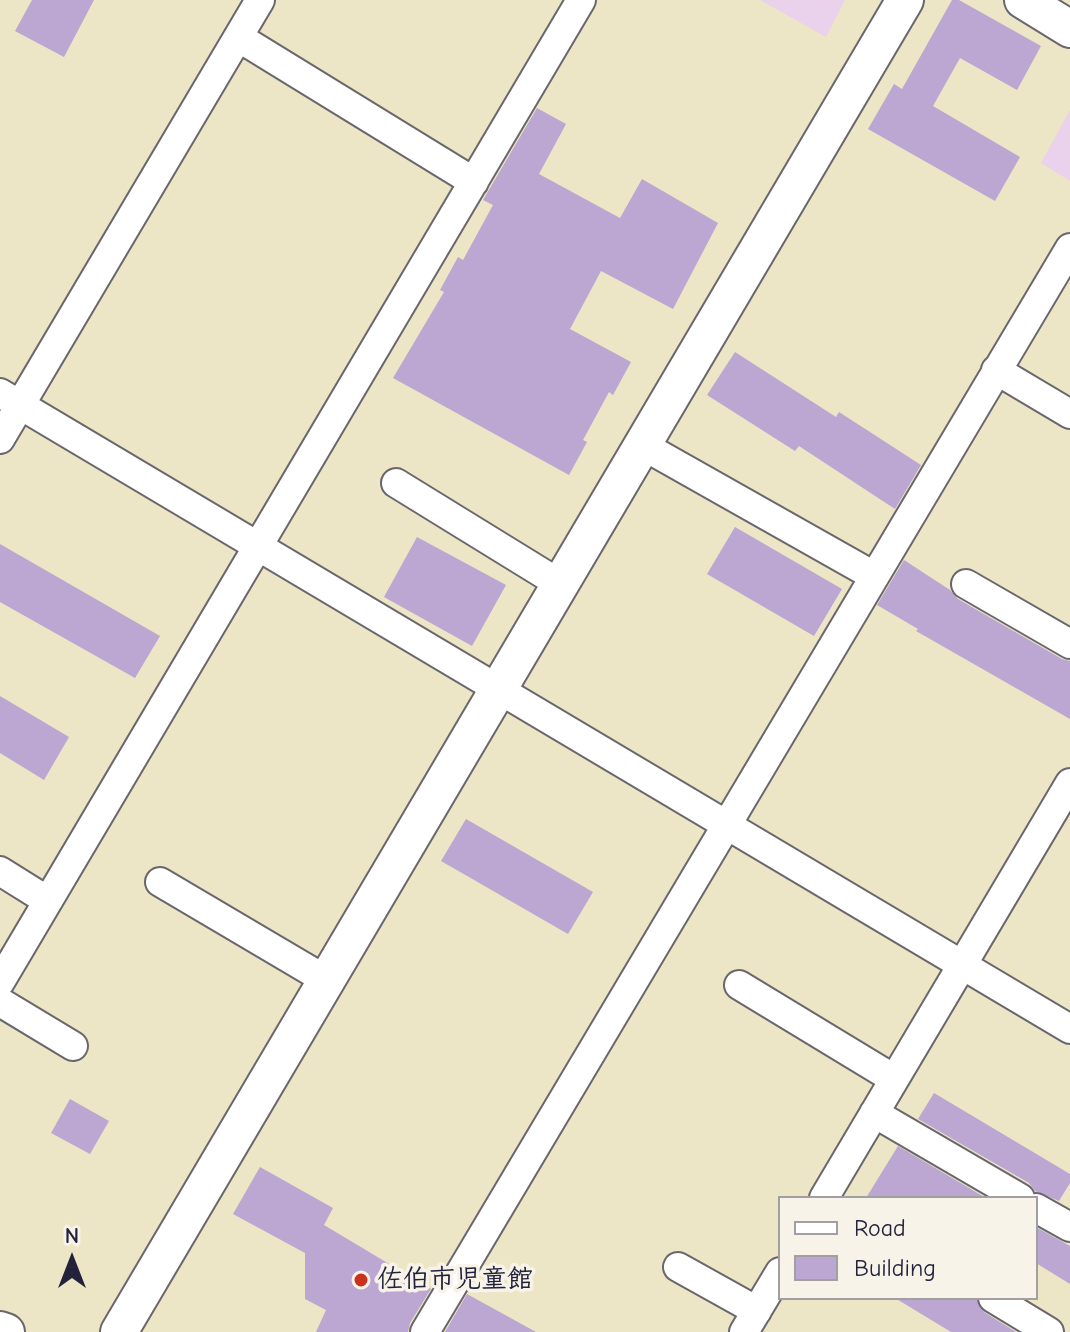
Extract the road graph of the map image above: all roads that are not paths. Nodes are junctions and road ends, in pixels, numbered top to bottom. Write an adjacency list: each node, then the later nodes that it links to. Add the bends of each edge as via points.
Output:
1 (260, 0): 6 (street)
2 (905, 0): 13 (street)
3 (1023, 0): 5 (street)
4 (573, 3): 7 (street)
5 (1070, 29)
6 (238, 37): 7 (street); 10 (street)
7 (474, 182): 15 (street)
8 (1070, 248): 9 (street)
9 (996, 370): 11 (street); 16 (street)
10 (10, 399): 12 (street); 15 (street)
11 (1070, 414)
12 (0, 439)
13 (642, 445): 16 (street); 17 (street)
14 (396, 483): 17 (street)
15 (258, 546): 20 (street); 25 (street)
16 (874, 576): 22 (street)
17 (560, 584): 20 (street)
18 (966, 584): 19 (street)
19 (1070, 644)
20 (498, 689): 22 (street); 27 (street)
21 (1070, 783): 26 (street)
22 (727, 825): 26 (street); 47 (street)
23 (0, 871): 25 (street)
24 (160, 882): 27 (street)
25 (48, 901): 28 (street)
26 (962, 965): 31 (street); 33 (street)
27 (326, 980): 46 (street)
28 (0, 982)
29 (739, 985): 33 (street)
30 (0, 1002): 32 (street)
31 (1070, 1029)
32 (73, 1046)
33 (894, 1079): 34 (street)
34 (874, 1113): 35 (street); 36 (street)
35 (827, 1196)
36 (1017, 1196)
37 (1038, 1209): 38 (street)
38 (1070, 1227)
39 (678, 1267): 42 (street)
40 (778, 1275): 42 (street)
41 (996, 1300): 48 (street)
42 (750, 1321)
43 (1070, 1324): 49 (street)
44 (0, 1330): 45 (street)
45 (6, 1332)
46 (119, 1332)
47 (425, 1332)
48 (1049, 1332)
49 (1065, 1332)

